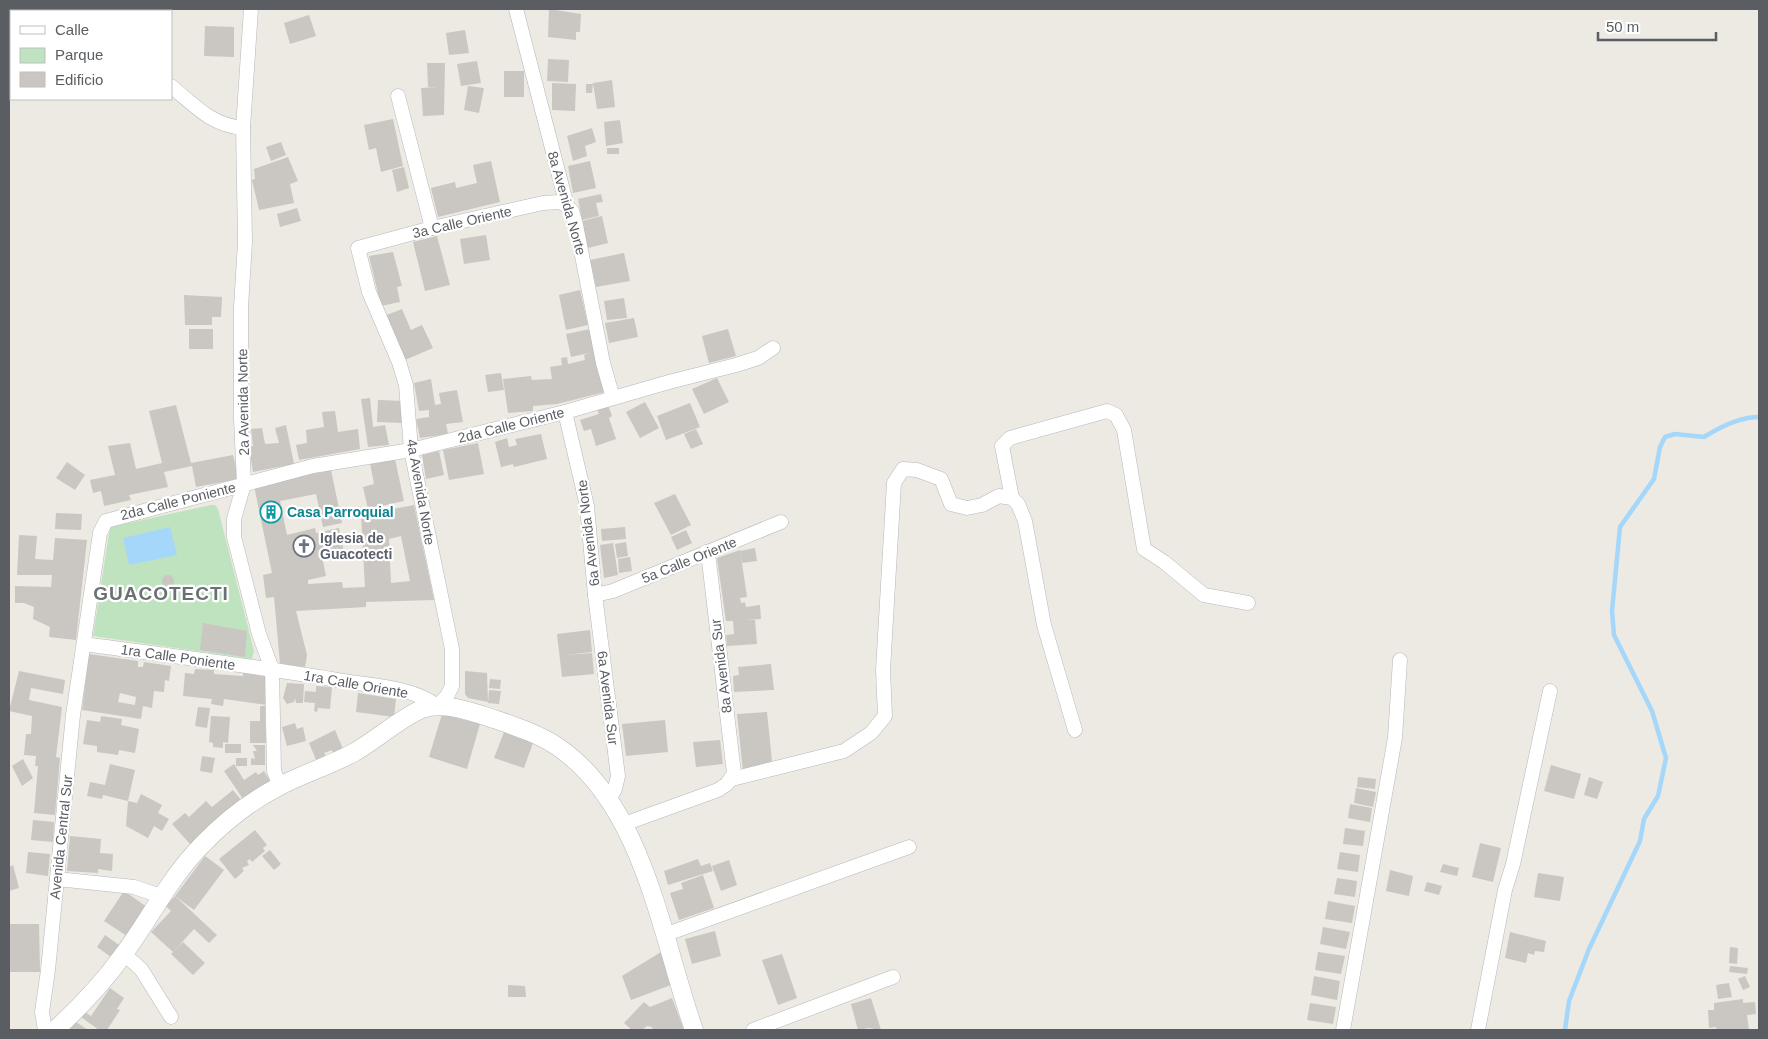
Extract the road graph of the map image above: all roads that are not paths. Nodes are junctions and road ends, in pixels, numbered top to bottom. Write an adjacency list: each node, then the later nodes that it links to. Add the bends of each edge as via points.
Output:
1 (250, 9): 5 (street, 2a Avenida Norte)
2 (516, 9): 6 (street, 8a Avenida Norte)
3 (172, 87): 5 (street, via 212,120)
4 (398, 96): 7 (street)
5 (243, 128): 13 (street, 2a Avenida Norte, via 245,242 240,419)
6 (567, 206): 7 (street, 3a Calle Oriente, via 560,202 543,203); 10 (street, 8a Avenida Norte, via 576,225)
7 (432, 228): 8 (street, 3a Calle Oriente)
8 (358, 248): 12 (street, 4a Avenida Norte, via 369,292 406,385)
9 (773, 348): 10 (street, 2da Calle Oriente, via 758,358 736,365)
10 (613, 398): 11 (street, 2da Calle Oriente)
11 (564, 412): 12 (street, 2da Calle Oriente); 18 (street, 6a Avenida Norte, via 587,506)
12 (411, 450): 13 (street, 2da Calle Oriente, via 313,466); 24 (street, 4a Avenida Norte, via 452,649 452,686)
13 (244, 484): 15 (street, 2da Calle Poniente); 22 (street, 2a Avenida Norte, via 234,518 234,537 259,634)
14 (1012, 498): 19 (street, via 1002,446 1010,438 1107,411 1116,415 1124,430 1144,549 1204,595); 25 (street, via 1025,521 1044,625); 26 (street, via 999,496 967,508 951,504 941,479 917,470 903,469 894,483 884,670 885,716 871,733 844,751)
15 (111, 518): 20 (street, Avenida Central Sur, via 102,526)
16 (781, 522): 17 (street, 5a Calle Oriente)
17 (706, 552): 18 (street, 5a Calle Oriente, via 613,591); 26 (street, 8a Avenida Sur, via 734,764)
18 (595, 595): 28 (street, 6a Avenida Sur, via 618,776)
19 (1248, 603)
20 (84, 644): 22 (street, 1ra Calle Poniente); 31 (street, Avenida Central Sur, via 73,715)
21 (1400, 660): 41 (street, via 1395,738)
22 (272, 669): 24 (street, 1ra Calle Oriente, via 404,692 428,699); 27 (street, 2a Avenida Norte, via 274,771)
23 (1550, 691): 42 (street, via 1513,864 1504,890)
24 (437, 706): 27 (street, via 417,713 327,767); 28 (street, via 496,720 554,744 569,755)
25 (1075, 730)
26 (732, 779): 29 (street, via 718,790)
27 (280, 786): 32 (street, via 247,807 202,844)
28 (609, 800): 29 (street)
29 (624, 824): 33 (street, via 647,878)
30 (909, 846): 33 (street)
31 (57, 879): 32 (street, via 134,887); 37 (street, Avenida Central Sur, via 42,1012)
32 (161, 896): 34 (street)
33 (664, 934): 39 (street)
34 (124, 954): 36 (street, via 141,969); 38 (street, via 89,997)
35 (893, 977): 40 (street)
36 (171, 1017)
37 (45, 1030)
38 (55, 1030)
39 (694, 1030)
40 (753, 1030)
41 (1343, 1030)
42 (1478, 1030)

